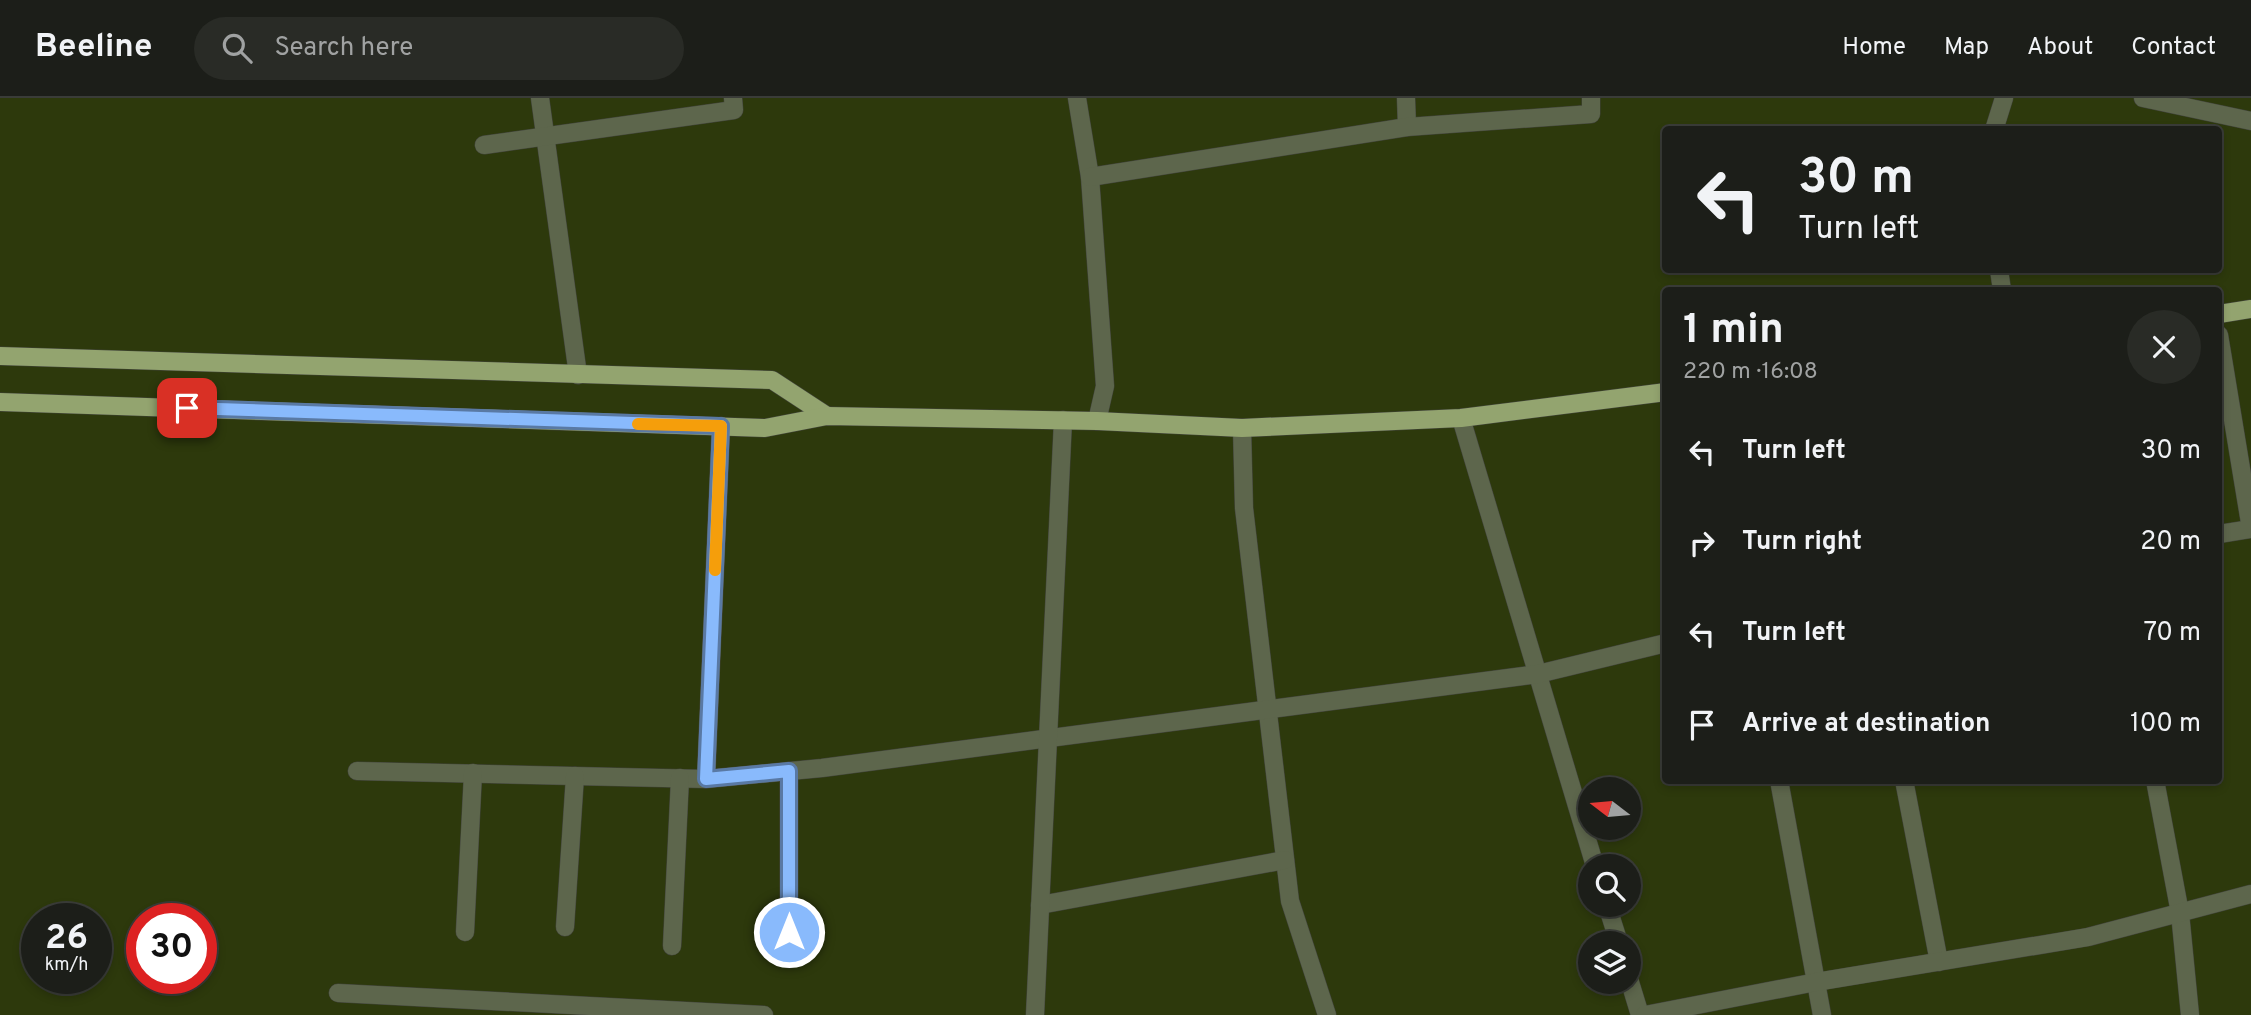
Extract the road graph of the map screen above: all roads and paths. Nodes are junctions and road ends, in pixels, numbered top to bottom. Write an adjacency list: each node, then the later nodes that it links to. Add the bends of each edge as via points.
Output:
1 (540, 98): 11 (street)
2 (733, 98): 11 (street, via 734,110)
3 (1077, 98): 13 (street)
4 (1406, 98): 10 (street)
5 (1591, 98): 10 (street, via 1591,114)
6 (2004, 98): 9 (street)
7 (2143, 98): 8 (street)
8 (2251, 121)
9 (1995, 126)
10 (1407, 127): 13 (street)
11 (545, 137): 12 (street); 18 (street)
12 (484, 145)
13 (1090, 177): 24 (street, via 1105,386)
14 (2251, 309): 15 (main road)
15 (2222, 314)
16 (2222, 353): 27 (street, via 2251,529)
17 (0, 356): 18 (main road)
18 (578, 374): 21 (main road, via 772,380)
19 (1662, 393): 22 (main road)
20 (0, 402): 25 (main road)
21 (827, 416): 23 (main road); 25 (main road, via 765,428)
22 (1461, 418): 26 (main road); 29 (street)
23 (1063, 420): 24 (main road); 31 (street)
24 (1097, 421): 26 (main road)
25 (721, 426): 37 (street)
26 (1242, 428): 30 (street, via 1244,508)
27 (2222, 534)
28 (1662, 644): 29 (street)
29 (1538, 674): 30 (street); 41 (street)
30 (1267, 708): 31 (street); 42 (street)
31 (1048, 737): 33 (street); 44 (street)
32 (357, 771): 34 (street)
33 (789, 771): 37 (street); 49 (street)
34 (473, 774): 35 (street); 47 (street)
35 (575, 776): 36 (street); 46 (street)
36 (680, 778): 37 (street); 48 (street)
37 (706, 779)
38 (1780, 784): 51 (street)
39 (1905, 784): 50 (street)
40 (2156, 784): 45 (street)
41 (1591, 854)
42 (1285, 860): 44 (street); 56 (street, via 1290,901)
43 (2251, 894): 45 (street)
44 (1040, 905): 55 (street)
45 (2180, 913): 50 (street, via 2088,937); 59 (street)
46 (565, 927)
47 (465, 932)
48 (672, 946)
49 (789, 959)
50 (1939, 962): 51 (street)
51 (1816, 982): 57 (street); 58 (street)
52 (338, 992): 54 (street)
53 (1634, 994): 57 (street)
54 (764, 1015)
55 (1035, 1015)
56 (1327, 1015)
57 (1642, 1015)
58 (1822, 1015)
59 (2190, 1015)

